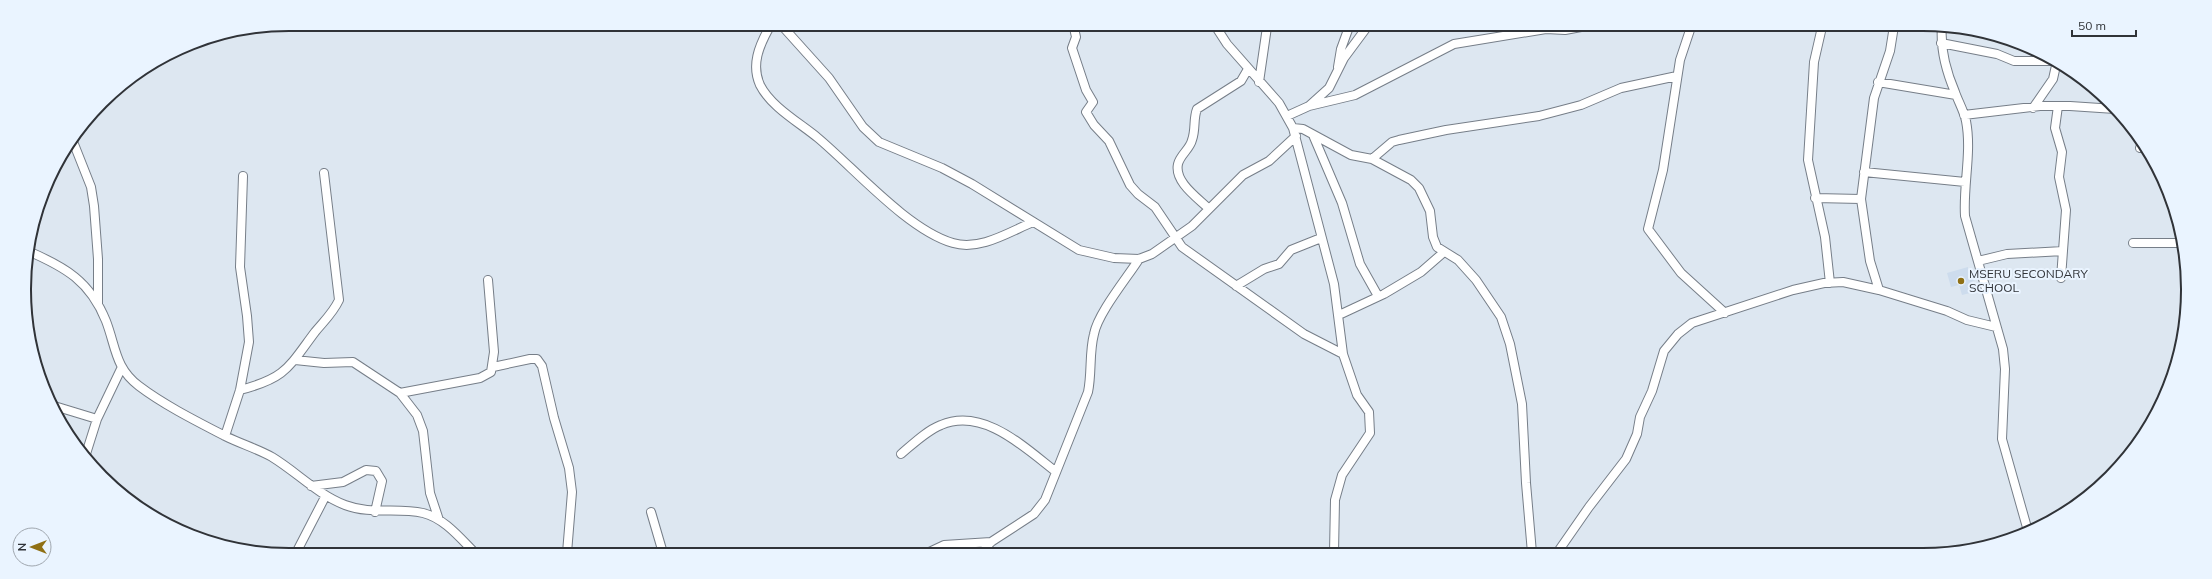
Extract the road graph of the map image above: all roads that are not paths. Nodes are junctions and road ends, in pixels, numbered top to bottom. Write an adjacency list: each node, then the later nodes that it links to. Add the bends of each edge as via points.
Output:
1 (767, 31): 40 (street, via 757,55 757,75 761,86 777,105 928,233 954,244 981,244)
2 (787, 31): 40 (street, via 829,78 863,127 879,142 942,168)
3 (1075, 31): 42 (street, via 1076,37 1072,48 1086,90 1093,102 1086,112 1109,141 1130,185 1155,207)
4 (1218, 31): 16 (street)
5 (1266, 31): 19 (street)
6 (1348, 31): 17 (street)
7 (1364, 31): 17 (street)
8 (1512, 31): 22 (street, via 1454,44 1355,95)
9 (1689, 31): 18 (street, via 1681,52)
10 (1821, 31): 37 (street, via 1814,62 1808,140 1809,168)
11 (1893, 31): 20 (street, via 1890,51)
12 (1942, 32): 13 (street)
13 (1941, 43): 14 (street, via 1997,54 2014,61); 21 (street, via 1947,73)
14 (2043, 61)
15 (2056, 68): 24 (street, via 2055,74)
16 (1248, 69): 19 (street); 39 (street, via 1241,81 1197,109 1192,141 1178,164 1179,178)
17 (1337, 71): 22 (street, via 1329,88)
18 (1677, 76): 32 (street, via 1621,88 1581,106 1539,116 1399,140 1392,142); 57 (street, via 1663,170 1648,229 1681,273)
19 (1259, 82): 27 (street, via 1279,103)
20 (1878, 82): 21 (street); 33 (street)
21 (1956, 95): 26 (street)
22 (1309, 106): 27 (street)
23 (2058, 106): 24 (street); 25 (street); 45 (street, via 2055,128 2062,152 2059,177 2066,210)
24 (2032, 108): 26 (street)
25 (2107, 109)
26 (1964, 115): 36 (street, via 1968,140)
27 (1287, 116): 28 (street)
28 (1292, 128): 29 (street, via 1299,127); 30 (street)
29 (1312, 134): 32 (street, via 1351,156); 55 (street, via 1342,203 1360,264)
30 (1296, 136): 39 (street, via 1269,161 1243,175); 41 (street)
31 (75, 146): 56 (street, via 91,187 94,206)
32 (1372, 159): 46 (street, via 1410,180 1419,188 1432,215 1435,242)
33 (1864, 172): 36 (street); 38 (street)
34 (324, 173): 61 (street, via 339,300)
35 (243, 176): 64 (street, via 240,267 248,316 249,342)
36 (1965, 182): 49 (street, via 1965,216)
37 (1815, 198): 38 (street); 52 (street, via 1825,237)
38 (1861, 199): 54 (street, via 1870,261)
39 (1209, 209): 42 (street)
40 (1033, 222): 48 (street, via 1079,250 1114,258)
41 (1321, 238): 53 (street, via 1291,250 1279,264 1264,269); 58 (street, via 1334,284)
42 (1175, 239): 48 (street); 53 (street, via 1196,259)
43 (2177, 243): 44 (street)
44 (2133, 244)
45 (2063, 251): 49 (street, via 2007,254); 50 (street)
46 (1444, 252): 55 (street, via 1421,272); 86 (street, via 1458,260 1476,280 1501,317 1510,344 1522,404)
47 (33, 253): 56 (street, via 74,274)
48 (1139, 259): 71 (street, via 1094,331 1088,392)
49 (1978, 261): 59 (street)
50 (2061, 278)
51 (488, 280): 62 (street)
52 (1830, 283): 54 (street, via 1857,284); 57 (street, via 1793,290)
53 (1236, 286): 60 (street, via 1304,334)
54 (1879, 290): 59 (street, via 1947,311 1967,320)
55 (1378, 296): 58 (street)
56 (98, 304): 63 (street)
57 (1725, 314): 87 (street, via 1692,323 1678,334 1664,351 1652,391 1640,417 1637,434 1626,459)
58 (1339, 315): 60 (street)
59 (1996, 327): 77 (street, via 2005,365 2003,445)
60 (1343, 354): 85 (street, via 1357,395 1369,412 1370,430 1342,475 1334,512)
61 (295, 360): 64 (street, via 280,375 266,383); 65 (street, via 353,362)
62 (493, 367): 65 (street, via 488,375 480,378); 81 (street, via 530,359 537,359 542,366 569,468 572,492)
63 (121, 369): 67 (street); 68 (street, via 139,386)
64 (240, 390): 68 (street)
65 (400, 393): 76 (street, via 417,415 423,431 430,493)
66 (60, 408): 67 (street)
67 (97, 419): 69 (street)
68 (226, 436): 72 (street, via 272,457)
69 (87, 451)
70 (900, 454): 71 (street, via 941,425 965,420 989,425 1006,434)
71 (1055, 471): 78 (street, via 1045,500 1034,514)
72 (311, 486): 73 (street); 74 (street, via 351,479 366,470 376,472 382,481)
73 (326, 497): 74 (street, via 347,506); 79 (street)
74 (375, 512): 76 (street, via 423,513)
75 (651, 512): 82 (street)
76 (438, 520): 80 (street)
77 (2026, 526)
78 (991, 542): 83 (street, via 944,545); 84 (street)
79 (299, 548)
80 (469, 548)
81 (567, 548)
82 (662, 548)
83 (937, 548)
84 (985, 548)
85 (1334, 548)
86 (1532, 548)
87 (1560, 548)

